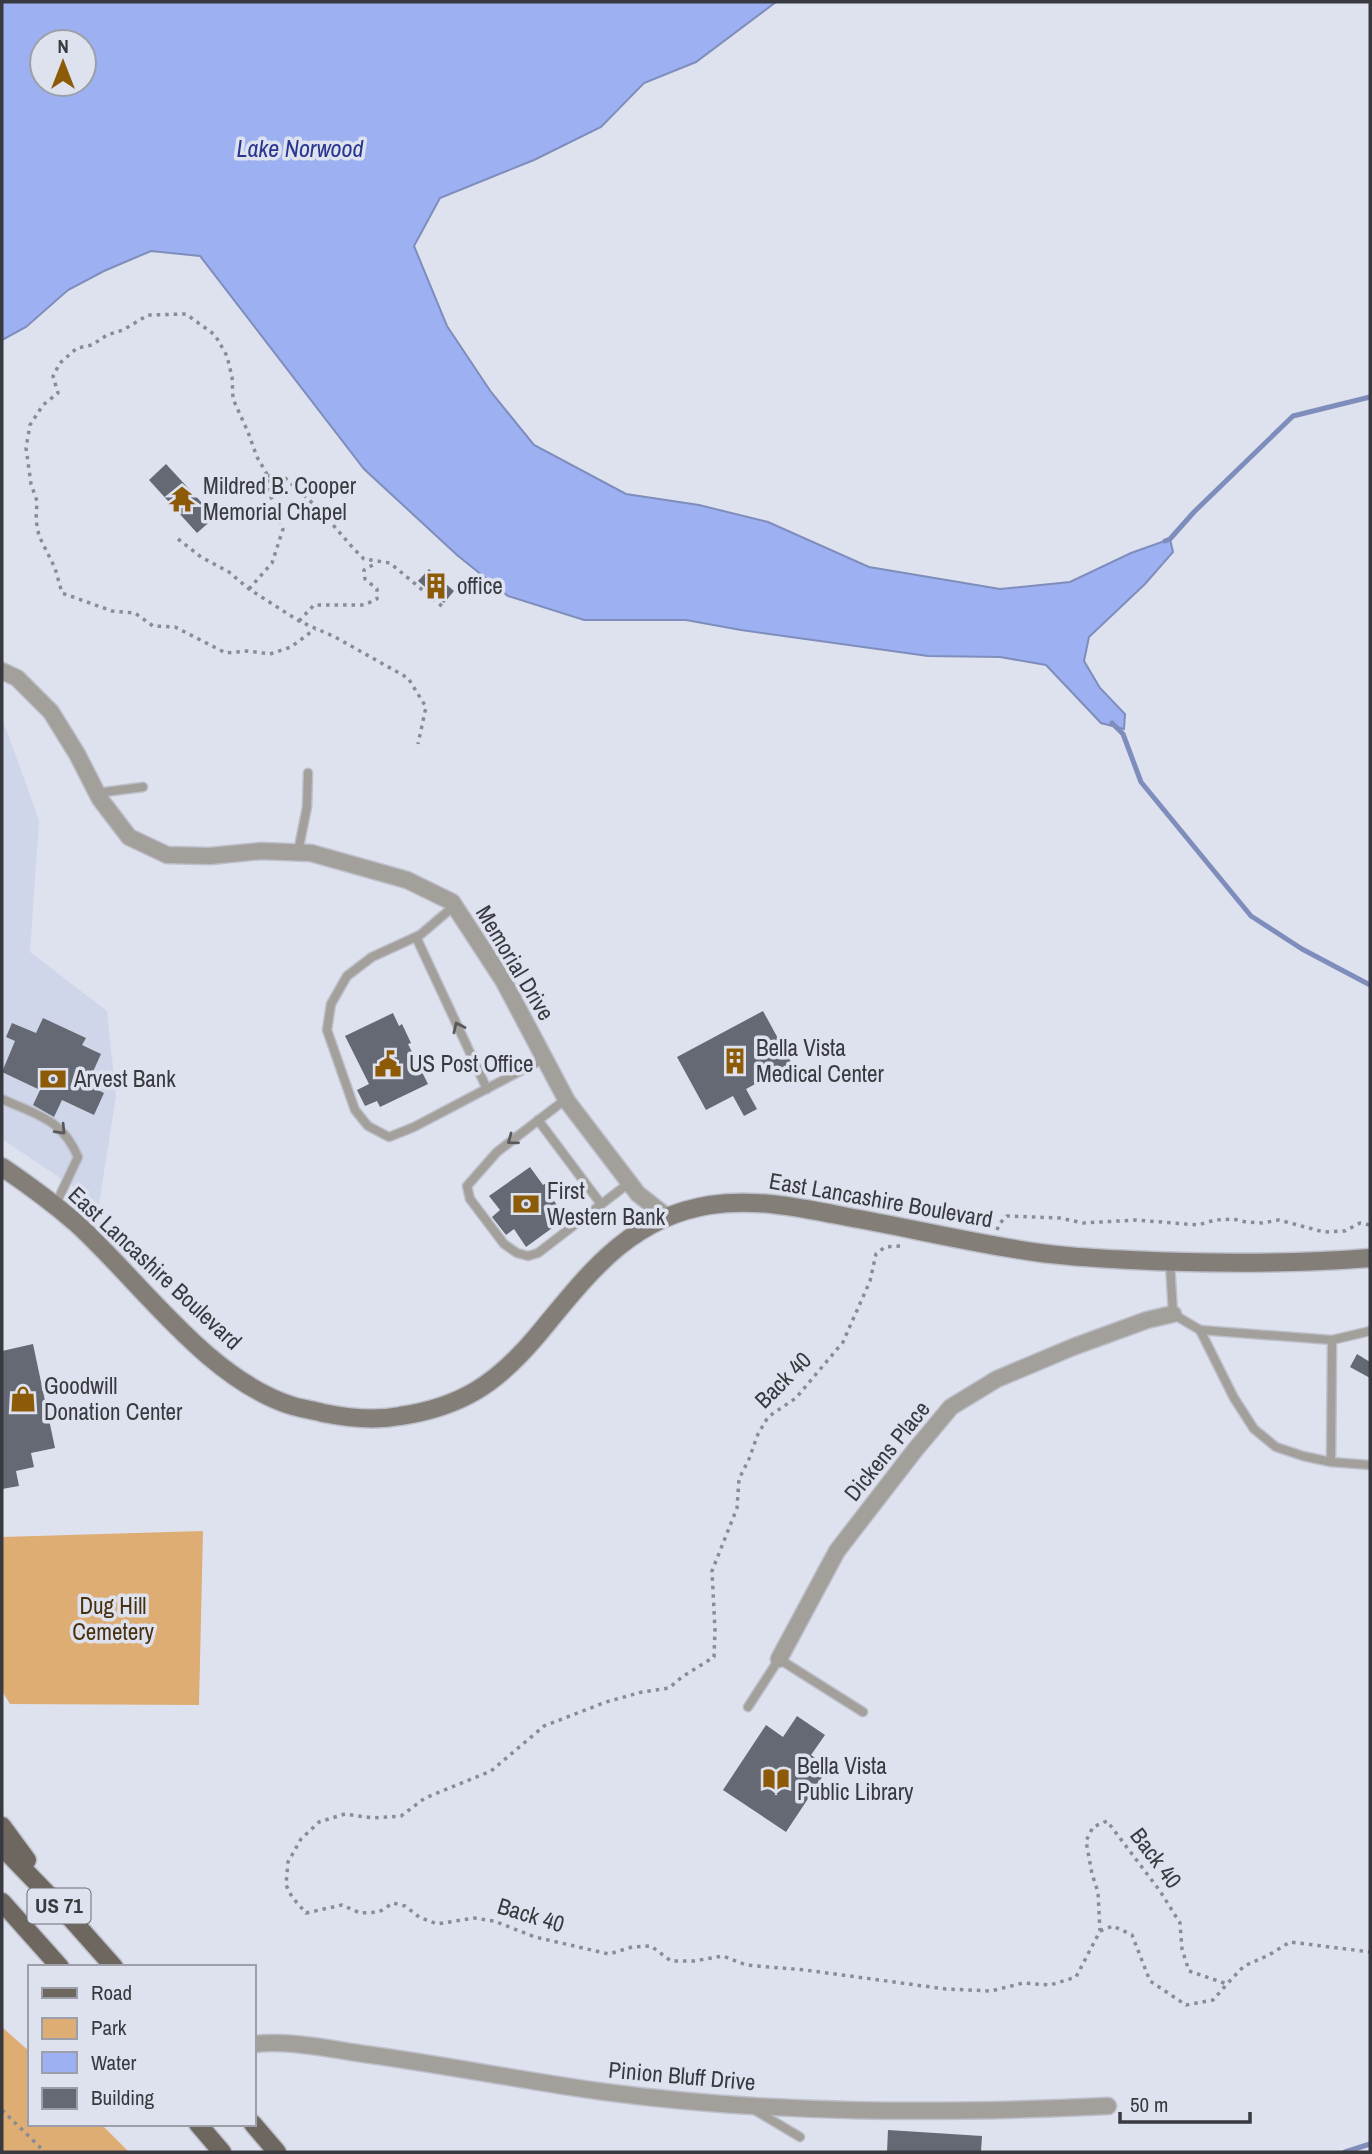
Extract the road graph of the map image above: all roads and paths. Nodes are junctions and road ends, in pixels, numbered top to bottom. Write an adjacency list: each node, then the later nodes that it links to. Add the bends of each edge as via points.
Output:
1 (268, 477): 3 (path, via 284,477 365,559); 4 (path, via 283,529 272,563); 7 (path, via 233,399 227,356 215,335 186,314 148,315 92,345 77,348 53,376 58,393 30,425 26,448 39,536 62,593 112,611 135,613 153,626 175,627 226,653 270,654 291,647)
2 (178, 540): 4 (path)
3 (378, 562): 5 (path, via 390,563); 6 (path, via 365,570 365,579 377,589 377,599 363,605 314,605)
4 (249, 589): 6 (path)
5 (443, 607)
6 (299, 621): 7 (path)
7 (315, 629): 9 (path, via 408,678 426,707)
8 (2, 671): 12 (street, Memorial Drive, via 17,678 51,712)
9 (418, 744)
10 (308, 773): 13 (lane)
11 (143, 787): 12 (lane)
12 (97, 793): 13 (street, Memorial Drive, via 129,837 167,855)
13 (298, 852): 14 (street, Memorial Drive, via 407,880)
14 (454, 906): 15 (lane); 16 (street, Memorial Drive, via 503,980)
15 (416, 937): 17 (lane, one-way to 15); 17 (lane, via 372,957 347,976 331,1004 327,1030 355,1110 368,1126 389,1137)
16 (545, 1058): 17 (lane); 19 (street, Memorial Drive)
17 (487, 1089)
18 (2, 1099): 24 (lane, one-way to 24, via 55,1122 72,1142 78,1157)
19 (566, 1099): 20 (lane); 22 (street, Memorial Drive)
20 (538, 1121): 23 (lane); 23 (lane, one-way to 23, via 497,1152 467,1186 470,1199 504,1244 517,1254 538,1253)
21 (2, 1167): 24 (main road, East Lancashire Boulevard)
22 (629, 1183): 23 (lane); 25 (street, Memorial Drive)
23 (601, 1204)
24 (55, 1206): 25 (main road, East Lancashire Boulevard, via 197,1346 247,1384 290,1405 338,1416 381,1419 424,1413 483,1387 515,1361 587,1275 622,1242)
25 (666, 1216): 30 (main road, East Lancashire Boulevard, via 710,1205 756,1203 1017,1250)
26 (1370, 1225): 27 (path, via 1324,1232 1279,1220 1214,1220 1198,1225 1007,1216)
27 (996, 1236)
28 (903, 1247): 44 (path, Back 40, via 885,1247 876,1254 870,1281 843,1342 796,1398 768,1418 758,1434 739,1479 737,1508 712,1571 714,1657 669,1688 606,1702 544,1726 491,1771 425,1798 401,1816 345,1814 319,1822 301,1839 288,1862 286,1885 306,1913 342,1905 360,1913 379,1912 393,1903 437,1924 474,1918 494,1921 535,1937 608,1954 651,1946 671,1961 723,1956 746,1965 946,1989 991,1991 1023,1983 1050,1985 1076,1977)
29 (1370, 1258): 30 (main road, East Lancashire Boulevard)
30 (1170, 1262): 31 (lane)
31 (1173, 1314): 32 (lane); 37 (street, Dickens Place, via 1073,1347 997,1379 951,1407 837,1551)
32 (1200, 1330): 34 (lane); 35 (lane, via 1254,1429 1276,1447)
33 (1370, 1331): 34 (lane)
34 (1332, 1340): 35 (lane)
35 (1331, 1462): 36 (lane)
36 (1370, 1465)
37 (779, 1659): 38 (lane); 39 (lane)
38 (748, 1707)
39 (863, 1712)
40 (2, 1826): 43 (main road)
41 (2, 1847): 43 (main road, US 71)
42 (2, 1902): 46 (main road, US 71)
43 (66, 1913): 47 (main road, US 71)
44 (1100, 1931): 48 (path, via 1112,1926 1132,1935 1150,1981 1186,2005 1213,2000); 48 (path, Back 40, via 1098,1892 1086,1841 1093,1827 1107,1821 1181,1923 1189,1971)
45 (1370, 1952): 48 (path, via 1290,1942 1244,1966)
46 (58, 1965)
47 (112, 1965)
48 (1227, 1984)
49 (256, 2044): 50 (street, Pinion Bluff Drive, via 306,2046 575,2088)
50 (748, 2106): 51 (street, Pinion Bluff Drive, via 950,2112); 55 (lane)
51 (1108, 2106)
52 (2, 2110): 56 (path)
53 (200, 2126): 57 (main road)
54 (255, 2126): 58 (main road)
55 (800, 2137)
56 (45, 2152)
57 (222, 2152)
58 (277, 2152)

